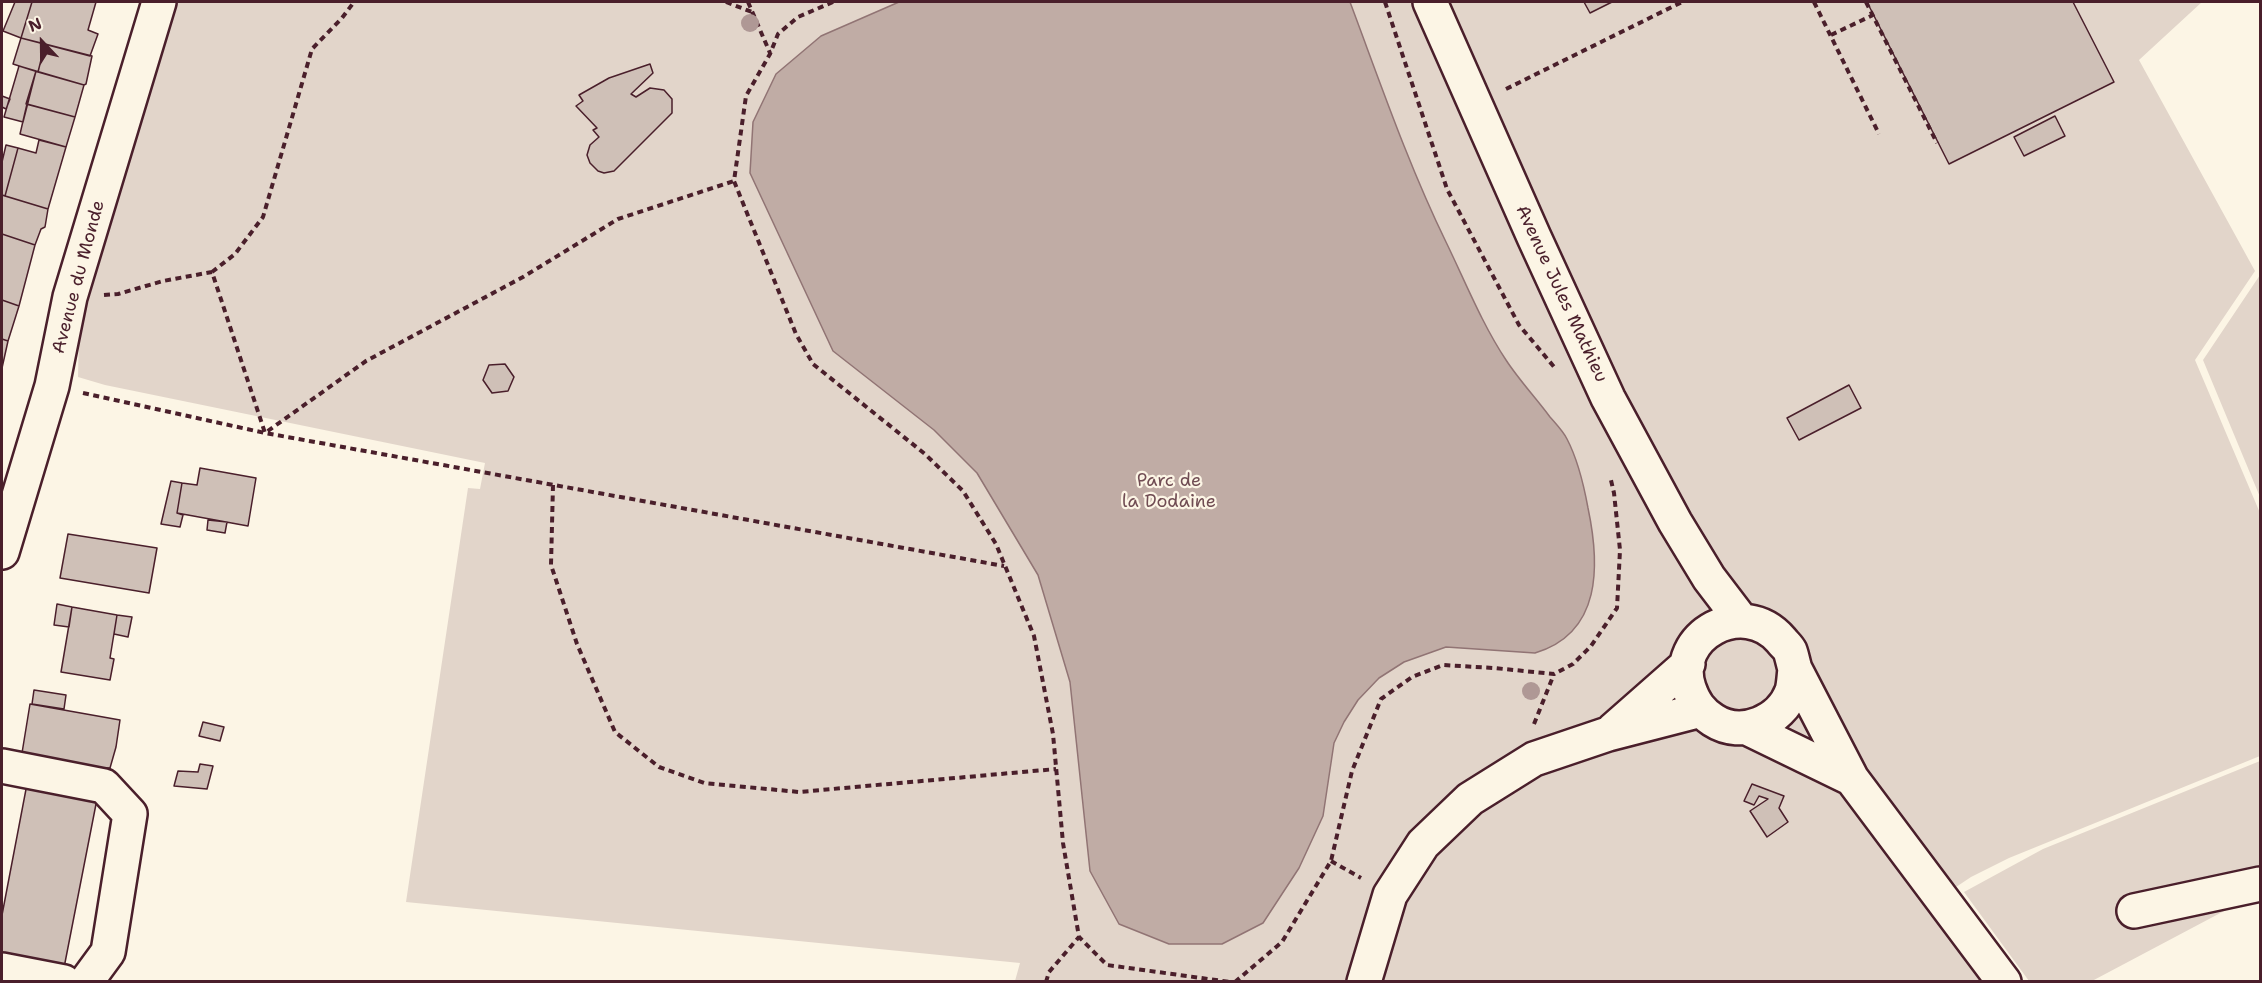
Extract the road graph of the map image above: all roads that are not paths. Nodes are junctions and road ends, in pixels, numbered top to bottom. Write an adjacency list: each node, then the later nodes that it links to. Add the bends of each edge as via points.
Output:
1 (159, 2): 3 (street, Avenue du Monde, via 70,297 52,386)
2 (1430, 2): 4 (street, Avenue Jules Mathieu, via 1608,398)
3 (2, 552)
4 (1709, 578): 5 (street, Avenue Jules Mathieu); 6 (street)
5 (1741, 620): 6 (street); 8 (street, via 1773,631 1790,651)
6 (1707, 632): 7 (street, via 1695,646)
7 (1688, 664): 9 (street, via 1687,682); 11 (street)
8 (1795, 669): 10 (street, via 1793,689 1784,706 1765,723); 13 (street)
9 (1701, 710): 10 (street, via 1716,722); 11 (street)
10 (1747, 728): 13 (street)
11 (1608, 734): 19 (street, via 1534,759 1470,799 1423,844 1390,895)
12 (2, 766): 18 (street, via 104,786 130,814 108,952)
13 (1852, 779): 20 (street)
14 (2260, 884): 15 (street)
15 (2134, 911)
16 (2, 970): 17 (street)
17 (64, 981)
18 (86, 981)
19 (1364, 981)
20 (2004, 981)

